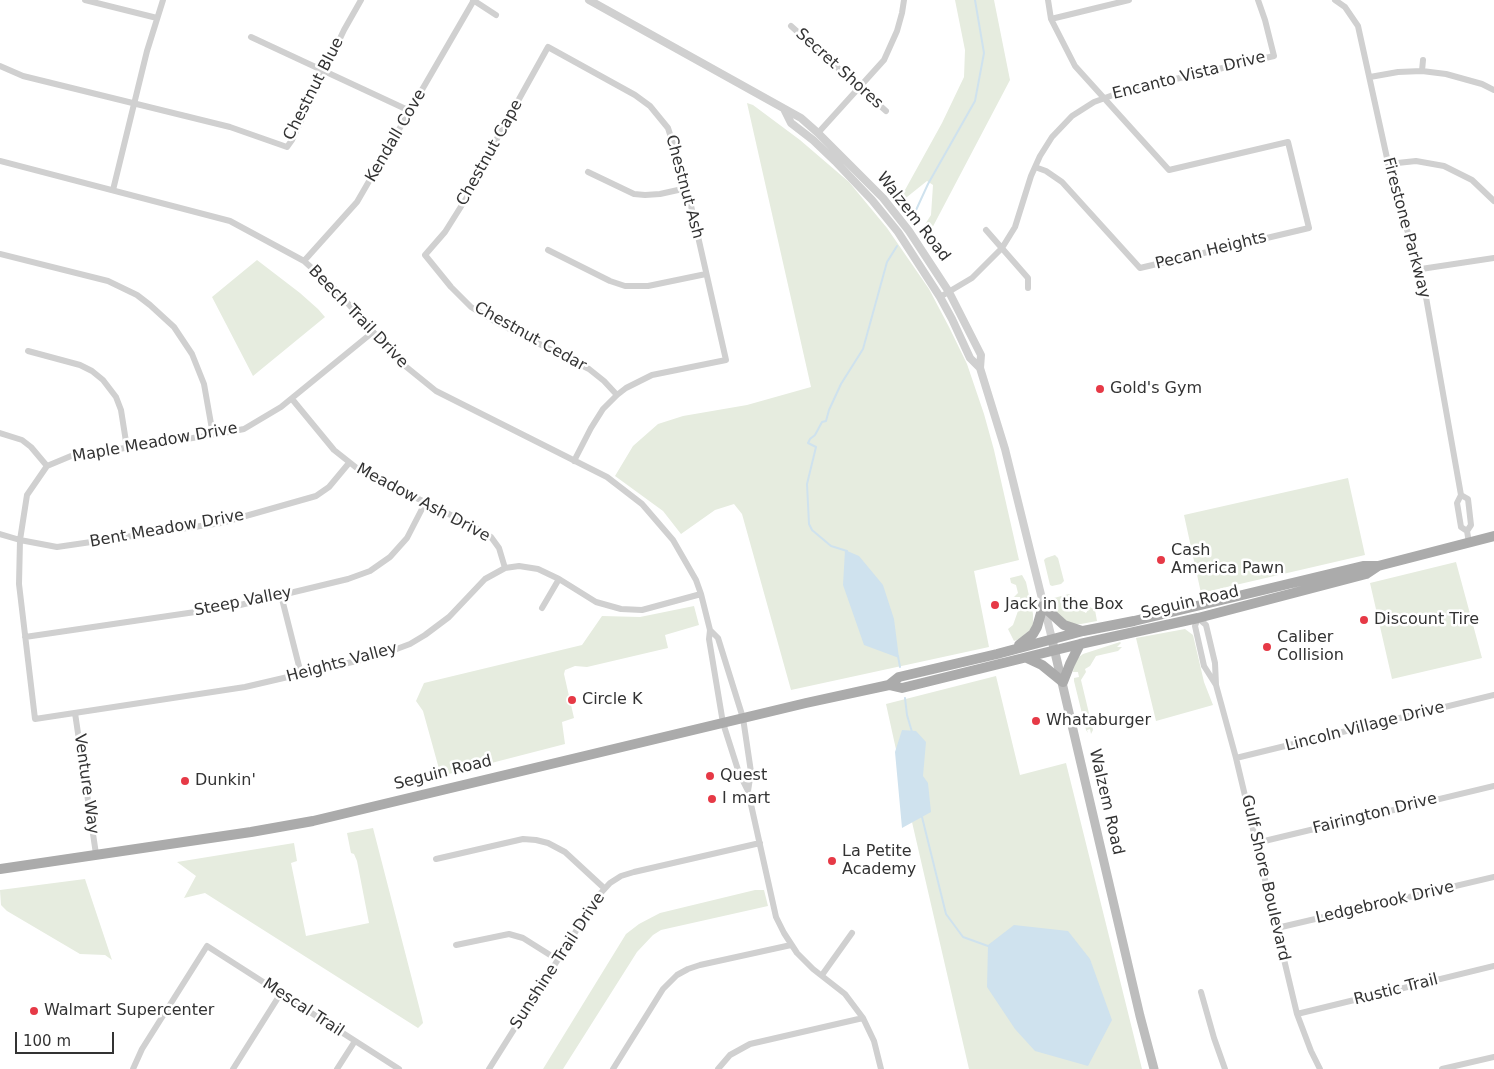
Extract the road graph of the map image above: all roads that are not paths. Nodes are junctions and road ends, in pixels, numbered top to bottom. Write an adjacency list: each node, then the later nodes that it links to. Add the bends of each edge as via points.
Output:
1 (85, 0): 12 (street)
2 (163, 0): 12 (street)
3 (361, 0): 19 (street, Chestnut Blue)
4 (474, 0): 11 (street); 26 (street, Kendall Cove)
5 (589, 0): 27 (street, Walzem Road)
6 (904, 0): 22 (street, via 892,45 884,60)
7 (1048, 0): 13 (street)
8 (1129, 0): 13 (street)
9 (1258, 0): 24 (street, Encanto Vista Drive, via 1274,56)
10 (1335, 0): 21 (street, Firestone Parkway, via 1358,26)
11 (496, 15)
12 (157, 18): 25 (street)
13 (1051, 19): 24 (street, via 1075,66)
14 (791, 26): 22 (street, Secret Shores)
15 (251, 36): 19 (street)
16 (548, 47): 34 (street, Chestnut Ash, via 650,106 668,128); 41 (street, Chestnut Cape, via 472,189 445,232)
17 (1423, 60): 20 (street)
18 (0, 66): 25 (street, via 23,76)
19 (324, 70): 25 (street, Chestnut Blue, via 287,147 230,127); 26 (street)
20 (1422, 71): 21 (street); 23 (street, via 1446,74)
21 (1370, 77): 31 (street, Firestone Parkway)
22 (860, 88): 28 (street, Secret Shores); 29 (street)
23 (1494, 90)
24 (1104, 97): 32 (street, Encanto Vista Drive, via 1079,110 1058,129); 32 (street, Pecan Heights, via 1169,170 1288,142 1308,228 1140,268 1062,182)
25 (135, 103): 35 (street)
26 (410, 111): 43 (street, Kendall Cove, via 357,202)
27 (785, 111): 29 (street, Walzem Road, via 801,118); 48 (street, Walzem Road, via 791,123 813,140 872,200 898,232)
28 (886, 111)
29 (818, 133): 47 (street, Walzem Road, via 883,198 910,231)
30 (0, 161): 35 (street, Beech Trail Drive)
31 (1388, 164): 36 (street, via 1426,161 1444,166 1472,180); 44 (street, Firestone Parkway)
32 (1035, 167): 38 (street, Encanto Vista Drive, via 1015,227)
33 (588, 172): 34 (street, via 624,190 640,194 660,194)
34 (687, 188): 45 (street, Chestnut Ash)
35 (113, 190): 43 (street, Beech Trail Drive, via 230,221)
36 (1494, 201)
37 (986, 230): 38 (street)
38 (1002, 248): 46 (street, via 1028,278); 47 (street, Encanto Vista Drive, via 972,278)
39 (548, 250): 45 (street, via 625,286 648,286)
40 (0, 254): 55 (street, via 108,281 150,304 174,327 192,354 204,384)
41 (425, 255): 52 (street, Chestnut Cedar, via 472,307 589,369)
42 (1494, 258): 44 (street)
43 (304, 261): 49 (street, Beech Trail Drive, via 336,290)
44 (1420, 269): 60 (street, Firestone Parkway)
45 (706, 274): 52 (street, Chestnut Ash, via 726,360 652,375)
46 (1028, 288)
47 (950, 292): 48 (street, Encanto Vista Drive); 51 (street, Walzem Road, via 981,355)
48 (940, 297): 51 (street, Walzem Road, via 970,358)
49 (373, 332): 53 (street, Maple Meadow Drive); 57 (street, Beech Trail Drive, via 399,361 436,391)
50 (28, 351): 56 (street, via 80,364 103,380 116,397)
51 (980, 368): 73 (street, Walzem Road, via 1005,449)
52 (617, 395): 57 (street, via 596,418)
53 (292, 399): 55 (street, Maple Meadow Drive, via 244,429); 58 (street, Meadow Ash Drive, via 324,439)
54 (0, 433): 59 (street, via 22,440)
55 (213, 435): 56 (street, Maple Meadow Drive)
56 (127, 448): 59 (street, Maple Meadow Drive, via 71,456)
57 (574, 461): 70 (street, Beech Trail Drive, via 607,477 642,504 674,540)
58 (349, 463): 61 (street, Meadow Ash Drive); 65 (street, Bent Meadow Drive, via 329,487 316,496 221,523 57,547)
59 (47, 466): 65 (street, via 27,495)
60 (1461, 495): 62 (street, Firestone Parkway, via 1457,503 1461,527); 62 (street, Firestone Parkway, via 1468,500 1471,525)
61 (425, 503): 68 (street, Meadow Ash Drive, via 491,537 499,548); 71 (street, Steep Valley, via 399,548 378,566 348,579)
62 (1467, 530): 66 (street, Firestone Parkway)
63 (0, 534): 65 (street, Bent Meadow Drive)
64 (1494, 536): 66 (main road, Seguin Road)
65 (20, 540): 79 (street, via 18,584)
66 (1470, 543): 67 (main road, Seguin Road)
67 (1378, 566): 72 (main road, Seguin Road, via 1363,566); 76 (main road, Seguin Road, via 1366,574)
68 (505, 568): 69 (street, Heights Valley, via 532,568); 85 (street, Heights Valley, via 485,579 449,617 410,644 378,656)
69 (559, 579): 70 (street, Heights Valley, via 596,602 621,609 642,610); 74 (street)
70 (701, 594): 77 (street, Beech Trail Drive)
71 (281, 595): 79 (street, Steep Valley, via 236,606); 85 (street)
72 (1222, 600): 75 (main road, Seguin Road); 76 (main road, via 1201,612)
73 (1043, 606): 78 (main road, via 1064,625); 80 (street, Walzem Road); 82 (main road, via 1034,634)
74 (542, 608)
75 (1167, 612): 76 (main road); 78 (main road, Seguin Road)
76 (1198, 618): 81 (main road, Seguin Road); 88 (street, Gulf Shore Boulevard, via 1206,625 1215,663); 88 (street, Gulf Shore Boulevard, via 1195,626 1204,666)
77 (710, 630): 91 (street, Beech Trail Drive, via 718,638); 92 (street, Beech Trail Drive)
78 (1082, 631): 80 (main road, Seguin Road)
79 (25, 637): 90 (street, Heights Valley, via 36,719)
80 (1052, 639): 82 (main road, Seguin Road); 83 (main road, Walzem Road)
81 (1080, 644): 83 (main road, Seguin Road); 86 (main road)
82 (1012, 650): 87 (main road, Seguin Road, via 898,677)
83 (1054, 650): 84 (main road, Seguin Road); 86 (main road, Walzem Road)
84 (1027, 658): 86 (main road); 87 (main road, Seguin Road, via 902,688)
85 (301, 674): 90 (street, Heights Valley, via 245,687)
86 (1063, 682): 124 (main road, Walzem Road)
87 (889, 685): 91 (main road, Seguin Road)
88 (1216, 685): 93 (street, Gulf Shore Boulevard)
89 (1494, 695): 93 (street, Lincoln Village Drive)
90 (75, 713): 98 (street, Venture Way)
91 (743, 718): 92 (main road, Seguin Road); 95 (street, Beech Trail Drive, via 751,772)
92 (723, 723): 95 (street, Beech Trail Drive); 98 (main road, Seguin Road, via 313,821)
93 (1236, 758): 97 (street, Gulf Shore Boulevard)
94 (1494, 786): 97 (street, Fairington Drive)
95 (748, 791): 96 (street, Beech Trail Drive)
96 (760, 843): 102 (street, Sunshine Trail Drive, via 634,872 621,876); 106 (street, Beech Trail Drive, via 776,917)
97 (1256, 843): 103 (street, Gulf Shore Boulevard)
98 (96, 854): 100 (main road, Seguin Road)
99 (436, 859): 102 (street, via 523,839 536,840 565,852)
100 (0, 869)
101 (1494, 877): 103 (street, Ledgebrook Drive)
102 (604, 888): 107 (street, Sunshine Trail Drive)
103 (1277, 928): 112 (street, Gulf Shore Boulevard)
104 (852, 933): 109 (street)
105 (456, 945): 107 (street, via 509,934 523,938)
106 (791, 945): 109 (street, Beech Trail Drive, via 804,962); 121 (street, via 700,965 677,975 663,988)
107 (558, 960): 120 (street, Sunshine Trail Drive)
108 (1494, 966): 112 (street, Rustic Trail)
109 (822, 976): 113 (street, Beech Trail Drive, via 845,994)
110 (1201, 992): 125 (street)
111 (281, 994): 114 (street, Mescal Trail); 116 (street, Mescal Trail, via 208,946 142,1049); 117 (street)
112 (1297, 1014): 126 (street, Gulf Shore Boulevard)
113 (863, 1018): 122 (street, via 750,1044 730,1055); 123 (street, Beech Trail Drive, via 874,1041)
114 (355, 1041): 118 (street); 119 (street, Mescal Trail)
115 (1494, 1057): 127 (street)
116 (133, 1069)
117 (232, 1069)
118 (337, 1069)
119 (399, 1069)
120 (489, 1069)
121 (613, 1069)
122 (718, 1069)
123 (881, 1069)
124 (1154, 1069)
125 (1225, 1069)
126 (1320, 1069)
127 (1442, 1069)

